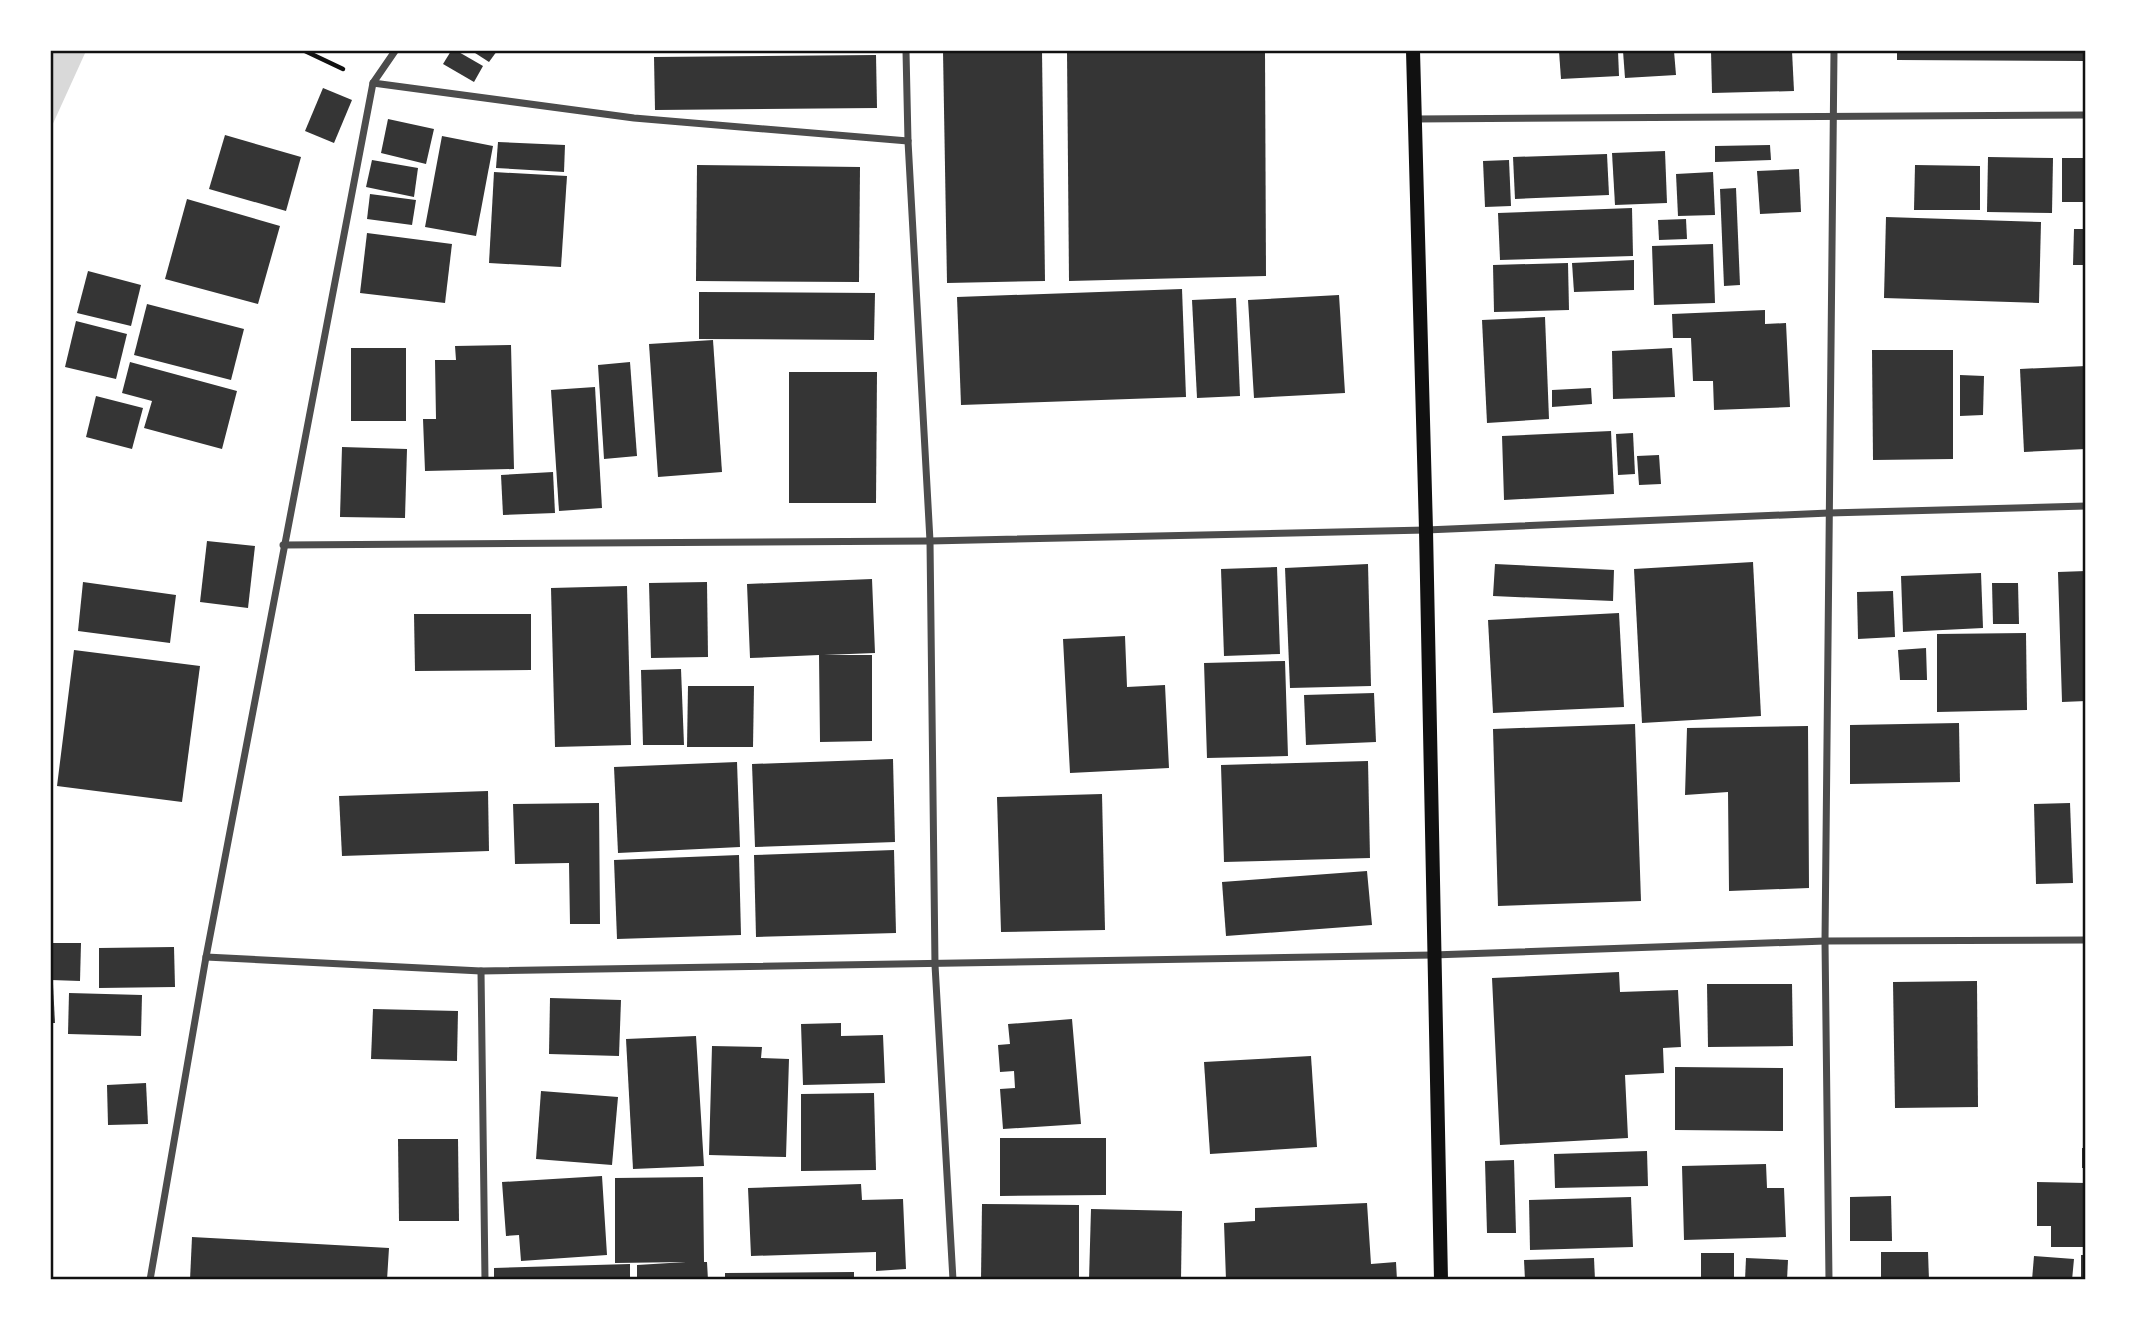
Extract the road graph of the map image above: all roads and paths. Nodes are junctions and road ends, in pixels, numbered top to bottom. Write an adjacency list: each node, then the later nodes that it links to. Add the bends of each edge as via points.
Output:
1 (304, 51): 6 (path)
2 (395, 51): 6 (street)
3 (906, 51): 10 (street)
4 (1413, 51): 9 (main road)
5 (1834, 51): 7 (street)
6 (373, 83): 10 (street, via 634,118); 15 (street)
7 (1834, 115): 8 (street); 9 (street); 12 (street)
8 (2086, 115)
9 (1415, 119): 13 (main road)
10 (908, 141): 14 (street)
11 (2086, 506): 12 (street)
12 (1829, 513): 13 (street); 17 (street)
13 (1426, 530): 14 (street); 18 (main road)
14 (930, 541): 15 (street); 20 (street)
15 (283, 545): 19 (street)
16 (2086, 940): 17 (street)
17 (1825, 941): 18 (street); 26 (street)
18 (1433, 955): 20 (street); 25 (main road)
19 (206, 957): 21 (street); 22 (street)
20 (935, 965): 21 (street); 24 (street)
21 (481, 971): 23 (street)
22 (150, 1280)
23 (485, 1280)
24 (953, 1280)
25 (1441, 1280)
26 (1829, 1280)

